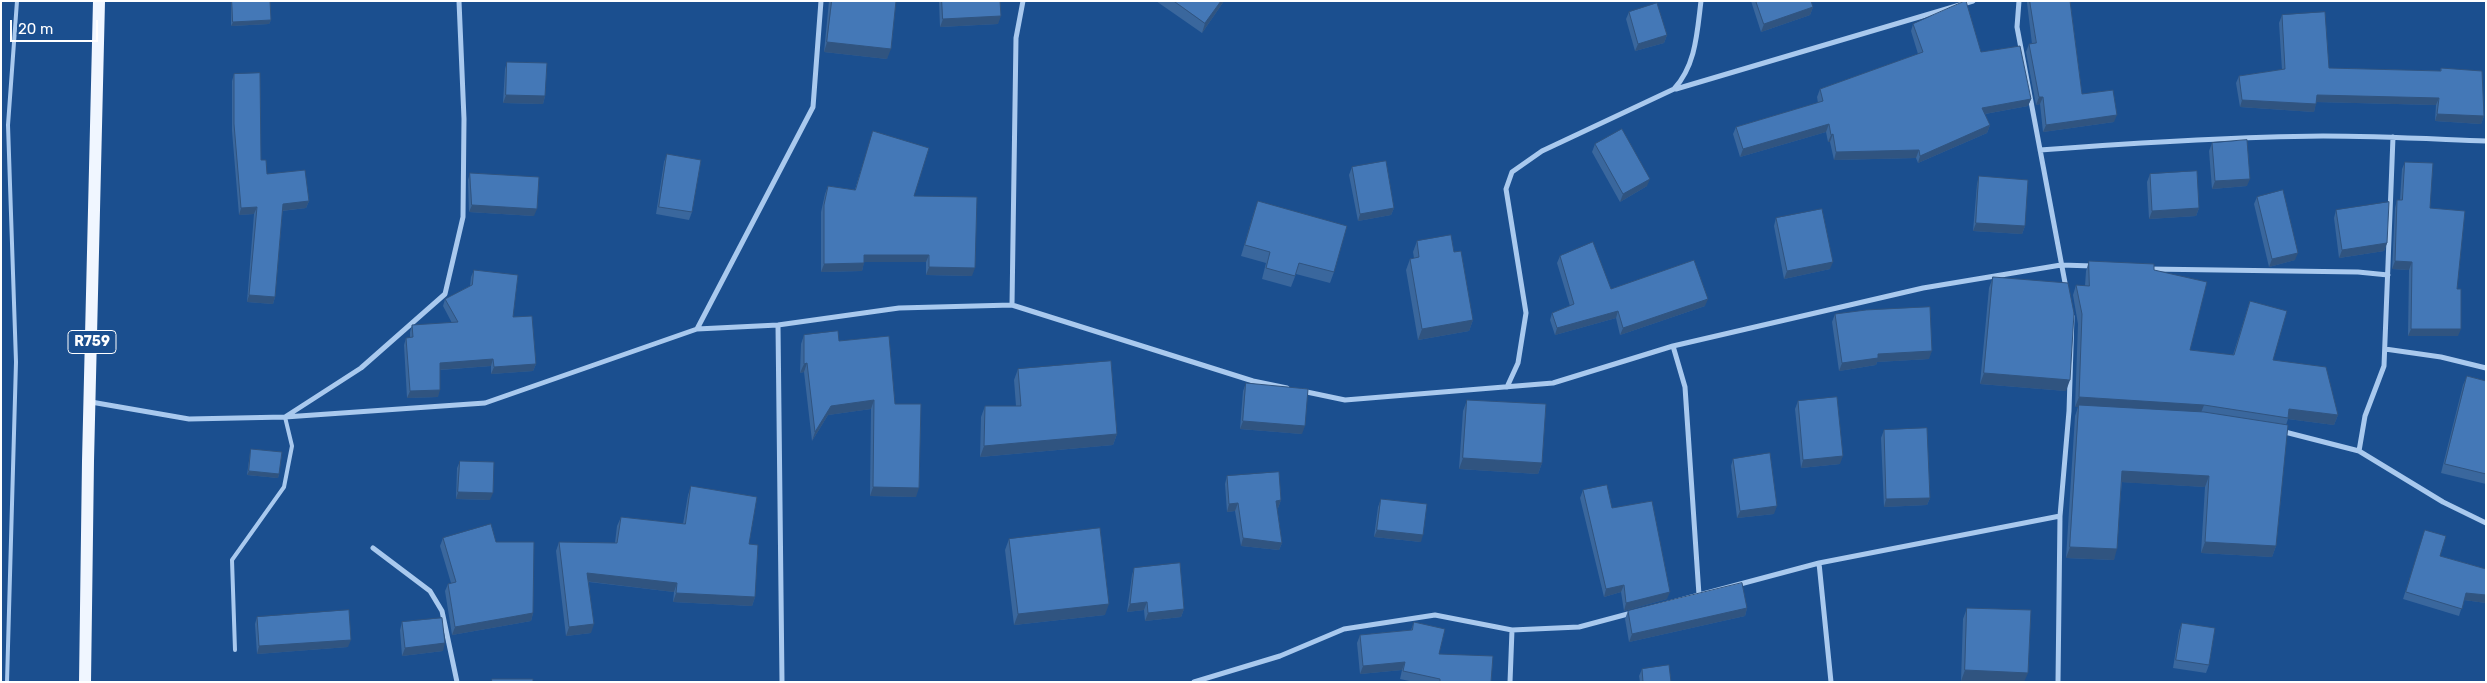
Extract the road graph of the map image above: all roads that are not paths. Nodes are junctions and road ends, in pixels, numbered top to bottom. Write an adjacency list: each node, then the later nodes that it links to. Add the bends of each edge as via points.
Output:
1 (16, 1): 41 (lane, via 8,125 16,362)
2 (99, 1): 28 (main road, R759)
3 (459, 1): 31 (street, via 464,119 463,217 445,294 361,368)
4 (821, 1): 21 (street, via 812,107)
5 (1023, 1): 18 (street, via 1016,38)
6 (1701, 1): 9 (street, via 1696,44 1686,76)
7 (1972, 1): 9 (street)
8 (2019, 1): 12 (street, via 2017,27)
9 (1674, 89): 25 (street, via 1542,151 1512,172 1506,189 1526,313 1518,363)
10 (2393, 137): 11 (street); 12 (street, via 2238,137); 16 (street)
11 (2486, 141)
12 (2040, 150): 13 (street)
13 (2061, 264): 14 (street); 17 (street); 22 (street, via 1923,288)
14 (2099, 266)
15 (2146, 269): 16 (street)
16 (2388, 275): 23 (street)
17 (2068, 296)
18 (1012, 305): 20 (street, via 899,308); 26 (street, via 1254,381)
19 (2071, 310): 29 (street, via 2074,324)
20 (778, 325): 21 (street); 44 (street)
21 (697, 329): 31 (street, via 485,403)
22 (1673, 346): 25 (street, via 1553,382); 38 (street, via 1685,387)
23 (2385, 350): 24 (street, via 2442,357); 33 (street, via 2384,366 2365,416)
24 (2486, 368)
25 (1507, 387): 27 (street, via 1345,400)
26 (1290, 388)
27 (1299, 390)
28 (91, 402): 31 (street, via 189,419); 42 (main road, R759)
29 (2069, 411): 30 (street); 34 (street)
30 (2079, 411)
31 (285, 417): 40 (lane, via 292,446 284,487 232,560)
32 (2273, 430): 33 (street)
33 (2359, 451): 35 (street, via 2443,502)
34 (2060, 516): 37 (street); 48 (street)
35 (2486, 523)
36 (373, 548): 43 (street, via 430,592 442,611)
37 (1819, 563): 38 (street); 47 (street)
38 (1699, 595): 39 (street, via 1579,627)
39 (1512, 630): 45 (street, via 1435,615 1344,629 1280,656); 46 (street)
40 (235, 650)
41 (7, 682)
42 (85, 682)
43 (457, 682)
44 (782, 682)
45 (1194, 682)
46 (1510, 682)
47 (1831, 682)
48 (2058, 682)

